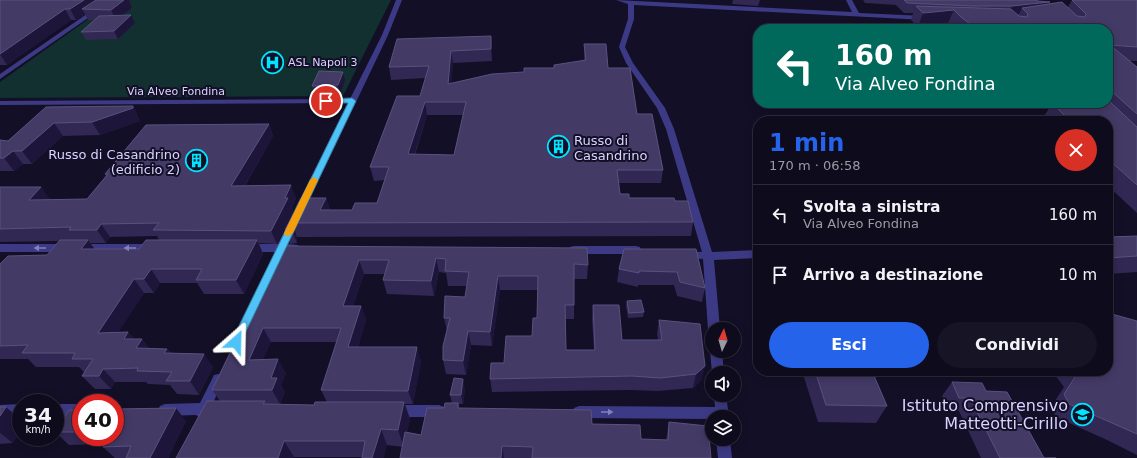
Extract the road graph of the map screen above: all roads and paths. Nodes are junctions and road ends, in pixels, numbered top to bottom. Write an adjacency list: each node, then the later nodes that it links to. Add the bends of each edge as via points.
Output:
1 (111, 0): 8 (street)
2 (399, 0): 9 (street, via 385,35)
3 (619, 0): 5 (street)
4 (849, 0): 6 (street)
5 (631, 2): 6 (street); 20 (street, via 631,19 622,47 661,108 670,129)
6 (857, 15): 7 (street)
7 (929, 18)
8 (0, 77)
9 (352, 101): 10 (street, Via Alveo Fondina); 14 (street)
10 (0, 104)
11 (0, 248): 12 (street, one-way to 11)
12 (164, 248)
13 (234, 248): 14 (street)
14 (281, 248): 15 (street); 21 (street)
15 (305, 248)
16 (565, 250): 17 (street)
17 (644, 250)
18 (673, 253): 20 (street)
19 (753, 254): 20 (street)
20 (708, 256): 22 (street)
21 (274, 262)
22 (713, 322)
23 (224, 367): 24 (street)
24 (204, 409): 26 (street); 27 (street); 33 (street)
25 (12, 410): 29 (street)
26 (153, 410)
27 (228, 410)
28 (379, 410): 30 (street)
29 (0, 411)
30 (451, 411)
31 (570, 412): 32 (street, one-way to 32)
32 (705, 415)
33 (197, 423)
34 (724, 446): 35 (street)
35 (725, 458)

